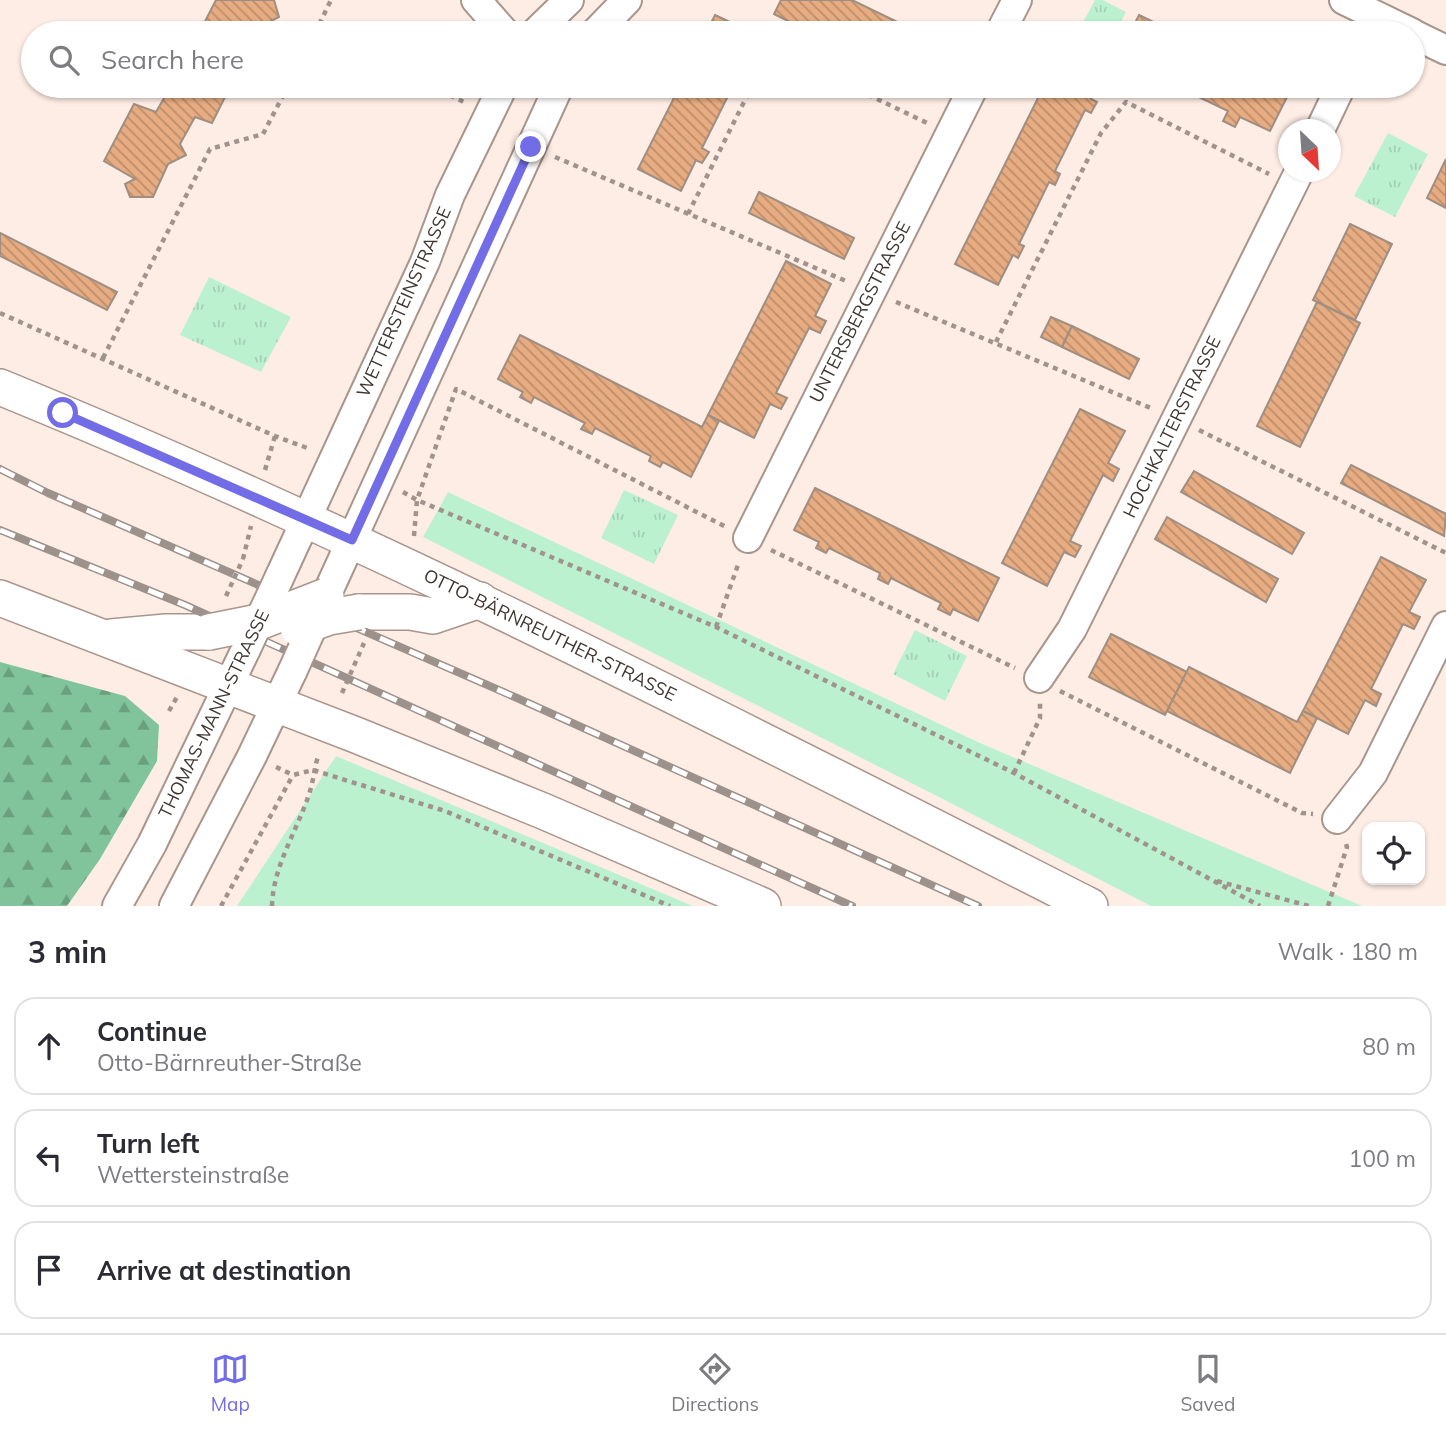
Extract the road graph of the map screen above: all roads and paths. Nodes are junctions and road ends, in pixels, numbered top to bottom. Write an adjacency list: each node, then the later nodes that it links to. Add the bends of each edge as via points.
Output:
1 (331, 0): 7 (path)
2 (476, 0): 8 (street)
3 (569, 0): 9 (street)
4 (627, 0): 10 (street)
5 (1017, 0): 11 (street)
6 (1344, 0): 12 (street)
7 (321, 21)
8 (494, 21)
9 (543, 21)
10 (607, 21)
11 (1006, 21)
12 (1368, 21)
13 (1425, 40): 14 (street)
14 (1446, 50)
15 (282, 98): 31 (path, via 263,134 210,149)
16 (456, 98): 23 (path)
17 (497, 98): 23 (street, WETTERSTEINSTRASSE)
18 (554, 98): 35 (street)
19 (746, 98): 28 (path)
20 (875, 98): 25 (path)
21 (968, 98): 25 (street, UNTERSBERGSTRASSE)
22 (1335, 98): 24 (street)
23 (489, 114): 34 (street, WETTERSTEINSTRASSE)
24 (1325, 119)
25 (949, 134): 38 (street, UNTERSBERGSTRASSE)
26 (1278, 171): 30 (path, via 1126,102 1101,133)
27 (1294, 182): 33 (street, HOCHKALTERSTRASSE)
28 (688, 214)
29 (0, 313): 31 (path)
30 (996, 342)
31 (103, 358): 34 (path)
32 (0, 387): 37 (main road, OTTO-BÄRNREUTHER-STRASSE)
33 (1177, 418): 40 (path); 49 (street, HOCHKALTERSTRASSE, via 1072,629)
34 (334, 458): 37 (street, WETTERSTEINSTRASSE)
35 (380, 479): 36 (path); 39 (street)
36 (417, 500): 38 (path, via 456,389); 46 (path)
37 (306, 520): 39 (main road, OTTO-BÄRNREUTHER-STRASSE); 47 (street, THOMAS-MANN-STRASSE, bridge)
38 (748, 538): 46 (path)
39 (352, 540): 42 (main road, OTTO-BÄRNREUTHER-STRASSE); 43 (street)
40 (1446, 554)
41 (0, 598): 48 (main road)
42 (480, 600): 45 (main road, via 433,616 410,612); 65 (main road, OTTO-BÄRNREUTHER-STRASSE)
43 (320, 609): 45 (main road, bridge); 47 (main road, bridge); 52 (street, bridge)
44 (1446, 626): 57 (street, via 1374,773)
45 (362, 627): 51 (path, bridge)
46 (716, 627): 55 (path)
47 (252, 636): 48 (main road, bridge, via 166,632); 50 (street, THOMAS-MANN-STRASSE)
48 (104, 638): 50 (main road)
49 (1039, 678): 55 (path, via 1040,718)
50 (228, 686): 52 (main road); 59 (street, THOMAS-MANN-STRASSE)
51 (342, 692)
52 (277, 704): 53 (street); 64 (main road)
53 (252, 756): 56 (path); 60 (street)
54 (313, 771): 56 (path); 62 (path, via 280,866); 63 (path, via 445,811)
55 (1014, 773): 58 (path)
56 (293, 775): 61 (path)
57 (1337, 819): 68 (path, via 1347,846)
58 (1206, 878): 66 (path); 67 (path)
59 (117, 906)
60 (174, 906)
61 (221, 906)
62 (272, 906)
63 (670, 906)
64 (763, 906)
65 (1090, 906)
66 (1260, 906)
67 (1309, 906)
68 (1328, 906)

